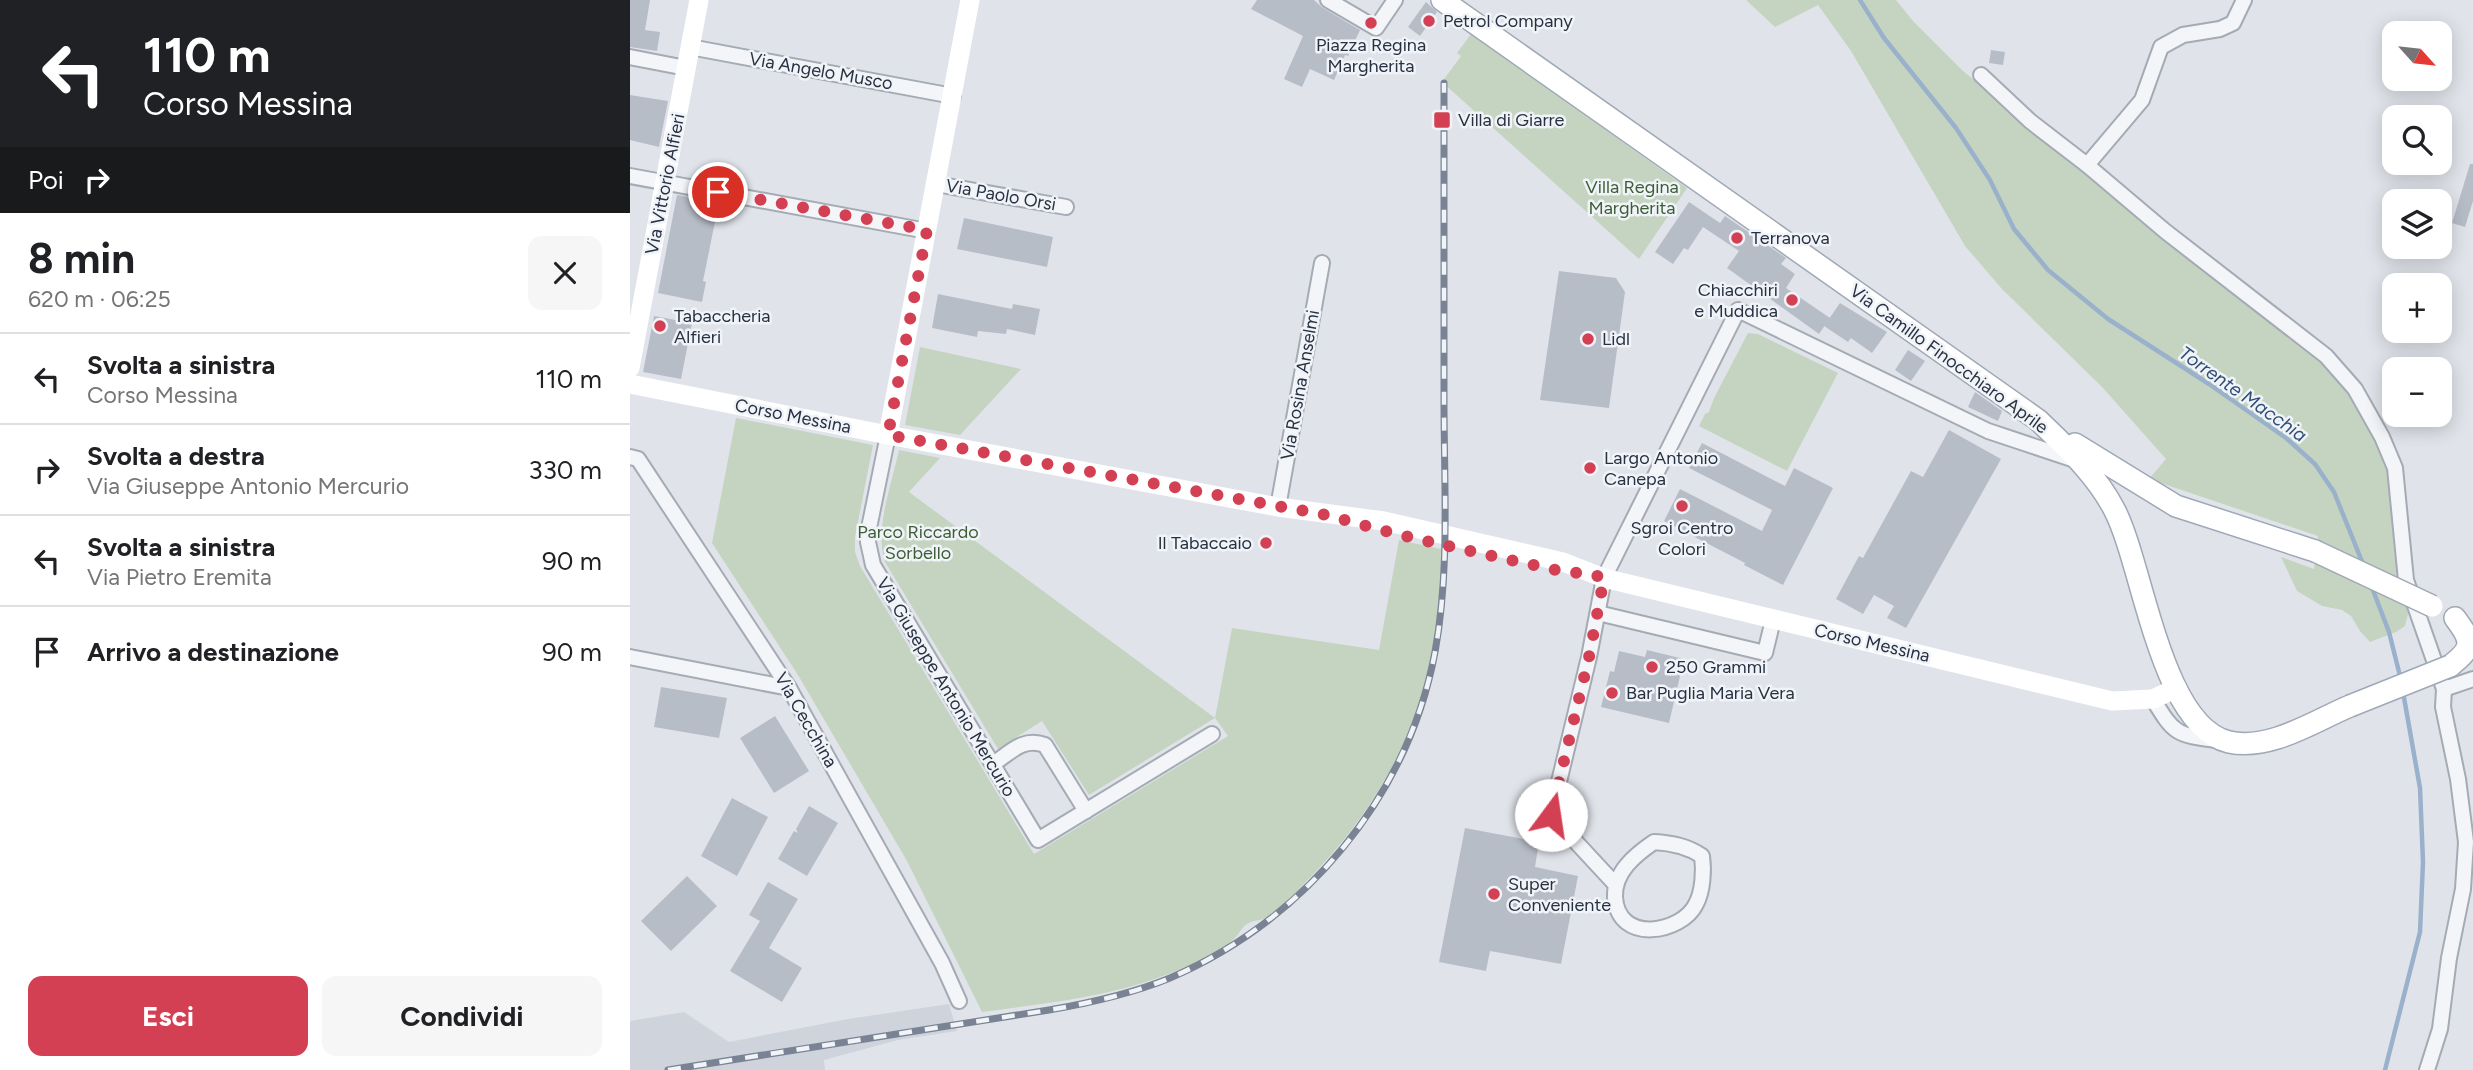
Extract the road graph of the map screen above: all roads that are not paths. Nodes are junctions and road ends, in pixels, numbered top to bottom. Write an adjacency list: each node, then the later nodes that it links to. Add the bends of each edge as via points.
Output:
1 (699, 0): 7 (street, Via Vittorio Alfieri)
2 (970, 0): 11 (street, Via Giuseppe Antonio Mercurio)
3 (1328, 0): 4 (street, via 1376,28)
4 (1395, 0)
5 (1441, 0): 21 (main road, Via Camillo Finocchiaro Aprile)
6 (2244, 0): 12 (street, via 2233,23 2183,34 2161,47 2142,100)
7 (690, 47): 9 (street, Via Vittorio Alfieri); 11 (street, Via Angelo Musco)
8 (630, 57): 9 (street)
9 (686, 68): 14 (street, Via Vittorio Alfieri)
10 (1981, 75): 12 (street)
11 (953, 96): 15 (street, Via Giuseppe Antonio Mercurio)
12 (2087, 165): 38 (street, via 2326,356 2355,389 2395,468 2406,580)
13 (630, 176): 14 (street)
14 (666, 182): 17 (street); 19 (street, Via Vittorio Alfieri)
15 (936, 184): 16 (street, Via Paolo Orsi); 17 (street, Via Giuseppe Antonio Mercurio)
16 (1066, 207)
17 (927, 230): 22 (street, Via Giuseppe Antonio Mercurio)
18 (1322, 263): 26 (street, Via Rosina Anselmi)
19 (630, 368)
20 (630, 384): 22 (street, Corso Messina)
21 (2038, 420): 24 (main road, Via Camillo Finocchiaro Aprile); 25 (main road)
22 (888, 435): 26 (street, Corso Messina); 42 (street, Via Giuseppe Antonio Mercurio, via 869,528 873,565)
23 (630, 457): 36 (street, Via Cecchina, via 638,459)
24 (2080, 461): 27 (main road, Via Camillo Finocchiaro Aprile); 28 (street, via 1988,431 1738,310)
25 (2176, 506): 27 (main road, via 2127,493 2117,499); 31 (main road, bridge, via 2315,551)
26 (1278, 507): 28 (street, Corso Messina, via 1444,533 1563,562)
27 (2116, 511): 37 (main road, Via Camillo Finocchiaro Aprile, via 2155,637)
28 (1598, 576): 29 (street); 30 (street, Corso Messina)
29 (1598, 613): 30 (street, via 1765,653); 44 (street, via 1551,815)
30 (1773, 620): 39 (street, Corso Messina, via 2112,701)
31 (2464, 624): 33 (main road, via 2469,646 2466,655)
32 (630, 657): 36 (street)
33 (2450, 666): 34 (main road); 41 (main road, bridge, via 2275,739)
34 (2473, 666)
35 (2473, 679): 38 (street)
36 (789, 688): 45 (street, Via Cecchina, via 942,962)
37 (2177, 688): 39 (street); 41 (main road, Via Camillo Finocchiaro Aprile, via 2206,730)
38 (2444, 689): 46 (street, via 2443,707 2466,842 2463,889 2440,1029)
39 (2153, 699): 41 (street, via 2170,728 2193,737)
40 (1212, 734): 43 (street, Via Giuseppe Antonio Mercurio)
41 (2226, 741)
42 (993, 764): 43 (street, via 1026,743 1045,745); 43 (street, Via Giuseppe Antonio Mercurio, via 1038,840)
43 (1086, 811)
44 (1615, 884): 44 (street, via 1616,909 1624,922 1653,930 1688,915 1696,904 1704,869 1702,856 1691,849 1654,842 1625,866)
45 (959, 1001)
46 (2427, 1070)

